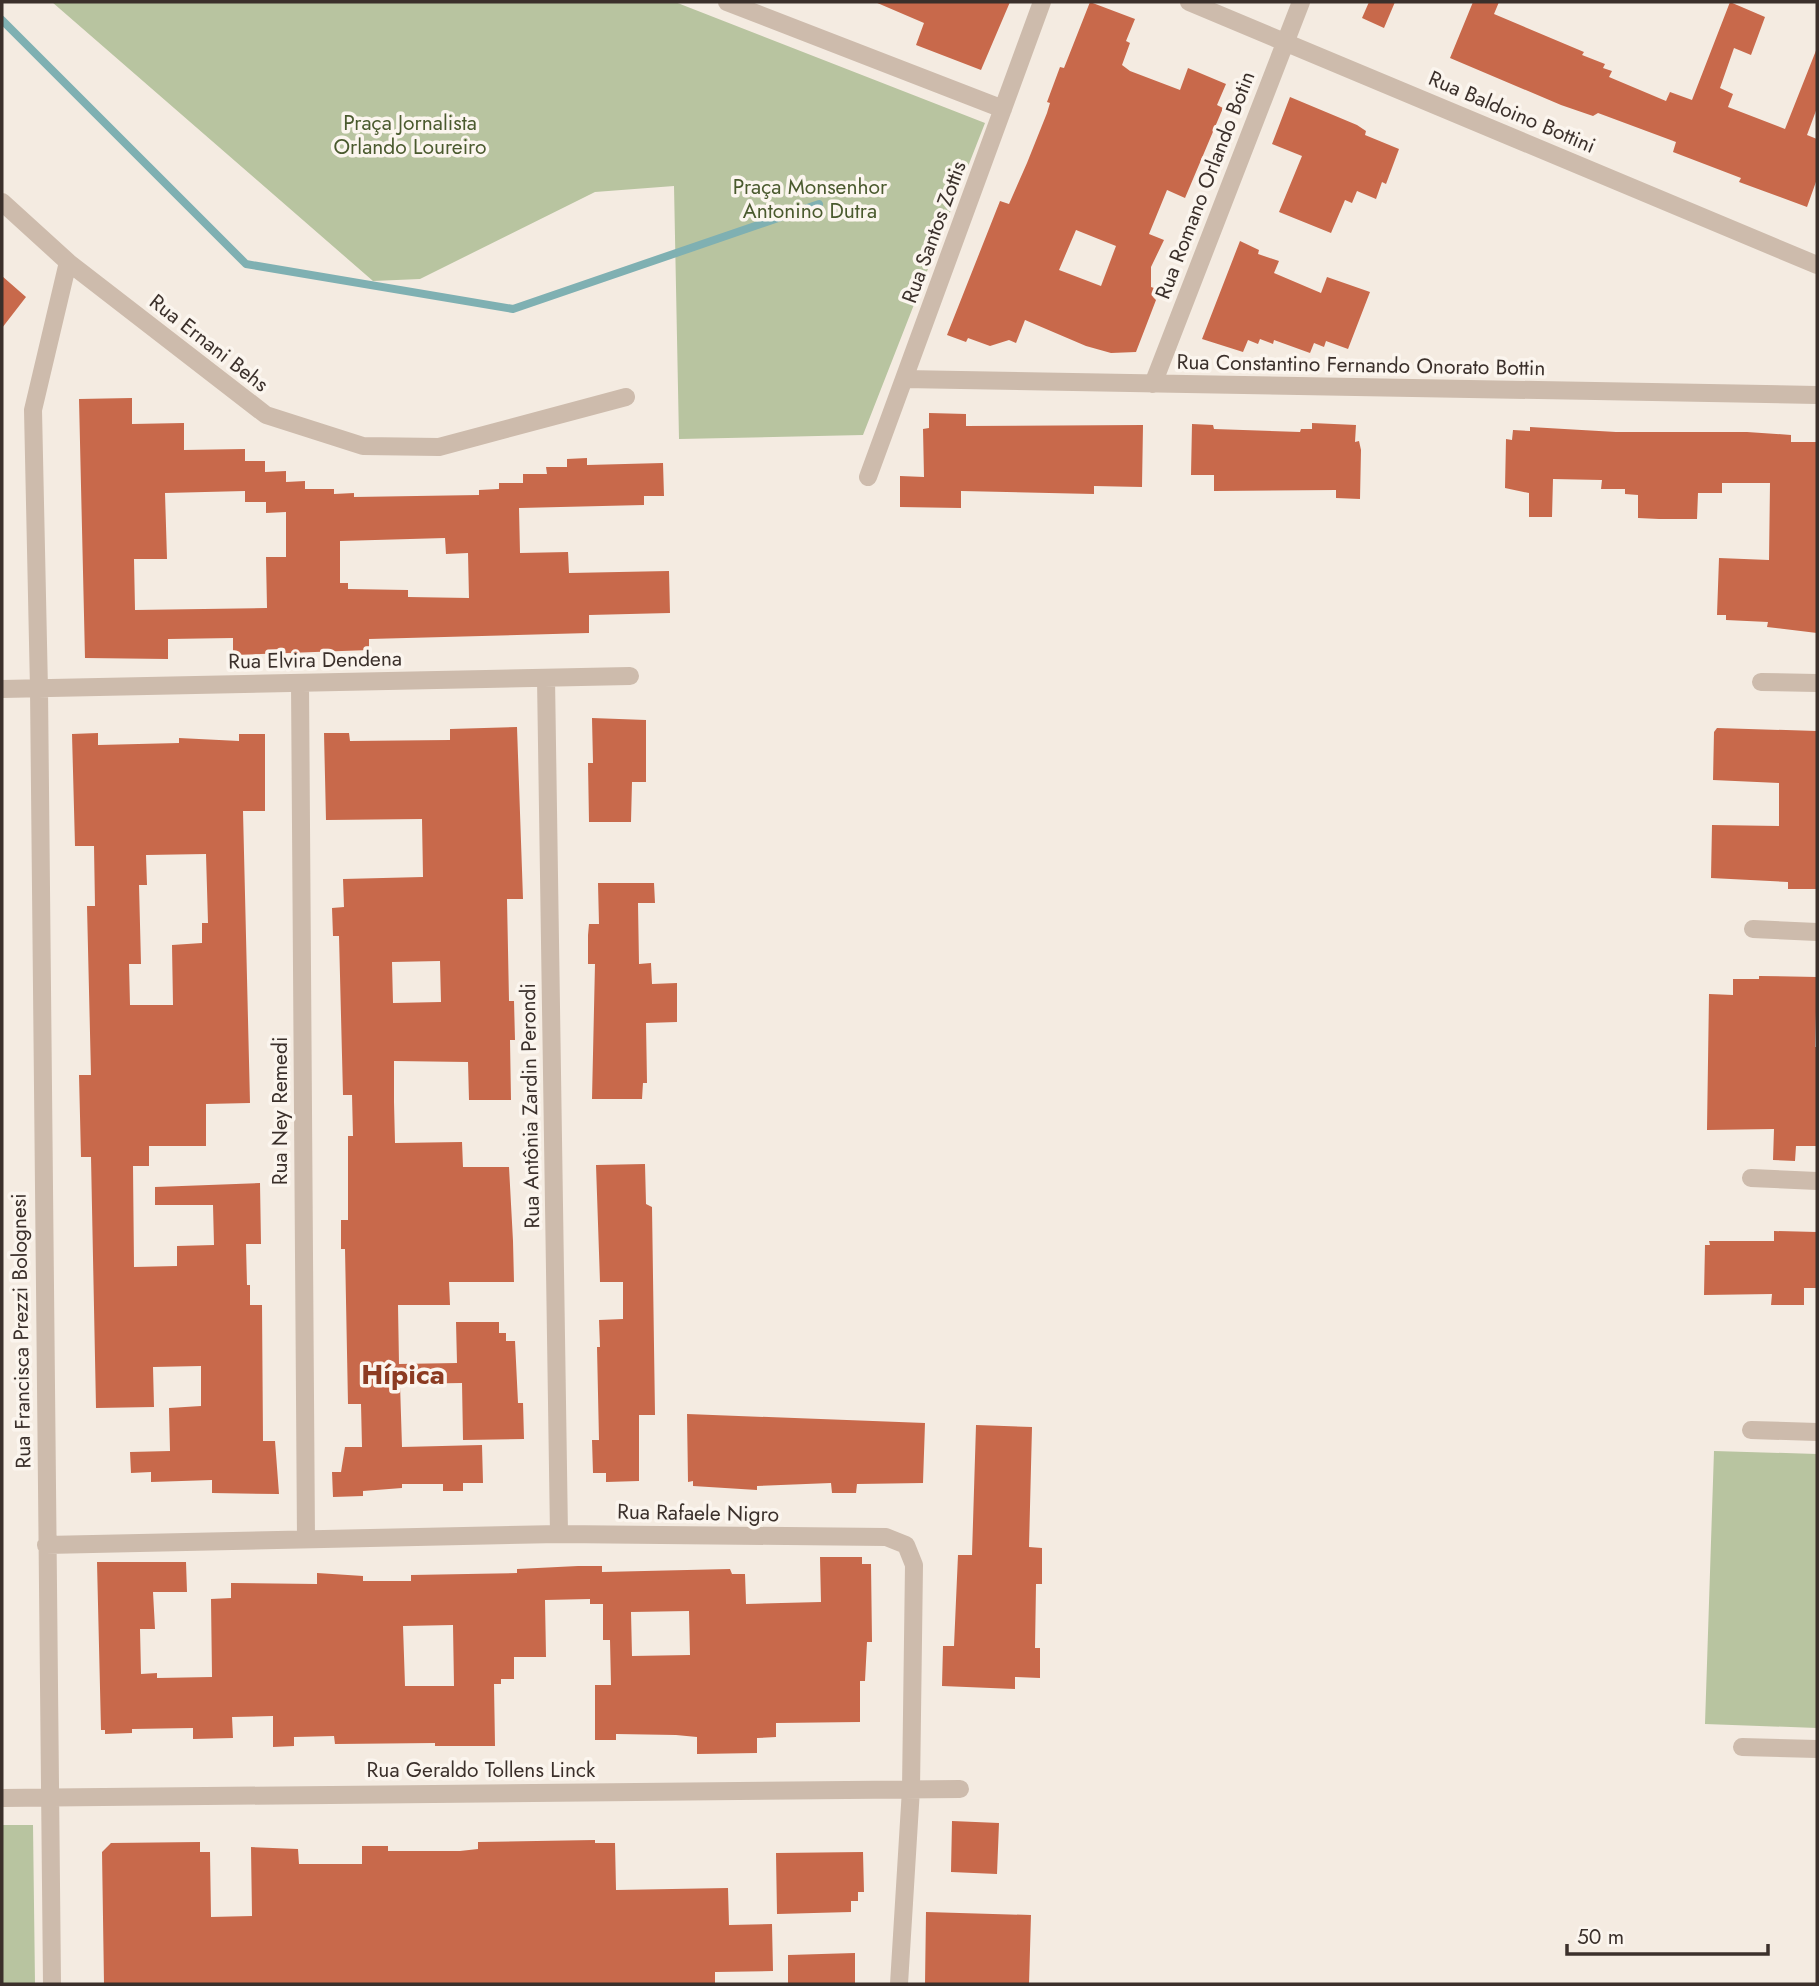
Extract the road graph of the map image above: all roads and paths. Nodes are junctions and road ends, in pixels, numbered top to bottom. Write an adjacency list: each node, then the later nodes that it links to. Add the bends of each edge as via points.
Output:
1 (727, 2): 5 (street)
2 (1042, 2): 7 (street, Rua Santos Zottis)
3 (1189, 2): 6 (street, Rua Baldoino Bottini)
4 (1301, 2): 6 (street, Rua Romano Orlando Botin)
5 (760, 8): 7 (street)
6 (1285, 42): 10 (street, Rua Baldoino Bottini); 12 (street, Rua Romano Orlando Botin)
7 (1003, 109): 11 (street, Rua Santos Zottis)
8 (2, 202): 9 (street, Rua Ernani Behs)
9 (68, 262): 14 (street, Rua Ernani Behs, via 266,415 363,446 439,447); 21 (street, Rua Francisca Prezzi Bolognesi, via 33,410)
10 (1817, 265)
11 (904, 379): 12 (street, Rua Constantino Fernando Onorato Bottin); 15 (street, Rua Santos Zottis)
12 (1153, 384): 13 (street, Rua Constantino Fernando Onorato Bottin)
13 (1817, 395)
14 (626, 397)
15 (868, 477)
16 (630, 676): 17 (street, Rua Elvira Dendena)
17 (546, 678): 19 (street, Rua Elvira Dendena); 29 (street, Rua Antônia Zardin Perondi)
18 (1761, 682): 20 (street)
19 (300, 683): 21 (street, Rua Elvira Dendena); 30 (street, Rua Ney Remedi)
20 (1817, 683)
21 (38, 689): 22 (street, Rua Elvira Dendena); 31 (street, Rua Francisca Prezzi Bolognesi)
22 (2, 690)
23 (1753, 929): 24 (street)
24 (1817, 932)
25 (1751, 1178): 26 (street)
26 (1817, 1181)
27 (1751, 1430): 28 (street)
28 (1817, 1432)
29 (559, 1534): 30 (street, Rua Rafaele Nigro); 34 (street, Rua Rafaele Nigro, via 886,1537 906,1545 914,1565)
30 (306, 1539): 31 (street, Rua Rafaele Nigro)
31 (46, 1545): 36 (street, Rua Francisca Prezzi Bolognesi)
32 (1742, 1747): 33 (street)
33 (1817, 1749)
34 (911, 1789): 35 (street, Rua Geraldo Tollens Linck); 36 (street, Rua Geraldo Tollens Linck); 39 (street, Rua Rafaele Nigro)
35 (960, 1789)
36 (49, 1797): 37 (street, Rua Geraldo Tollens Linck); 38 (street, Rua Francisca Prezzi Bolognesi)
37 (2, 1798)
38 (52, 1984)
39 (899, 1984)

